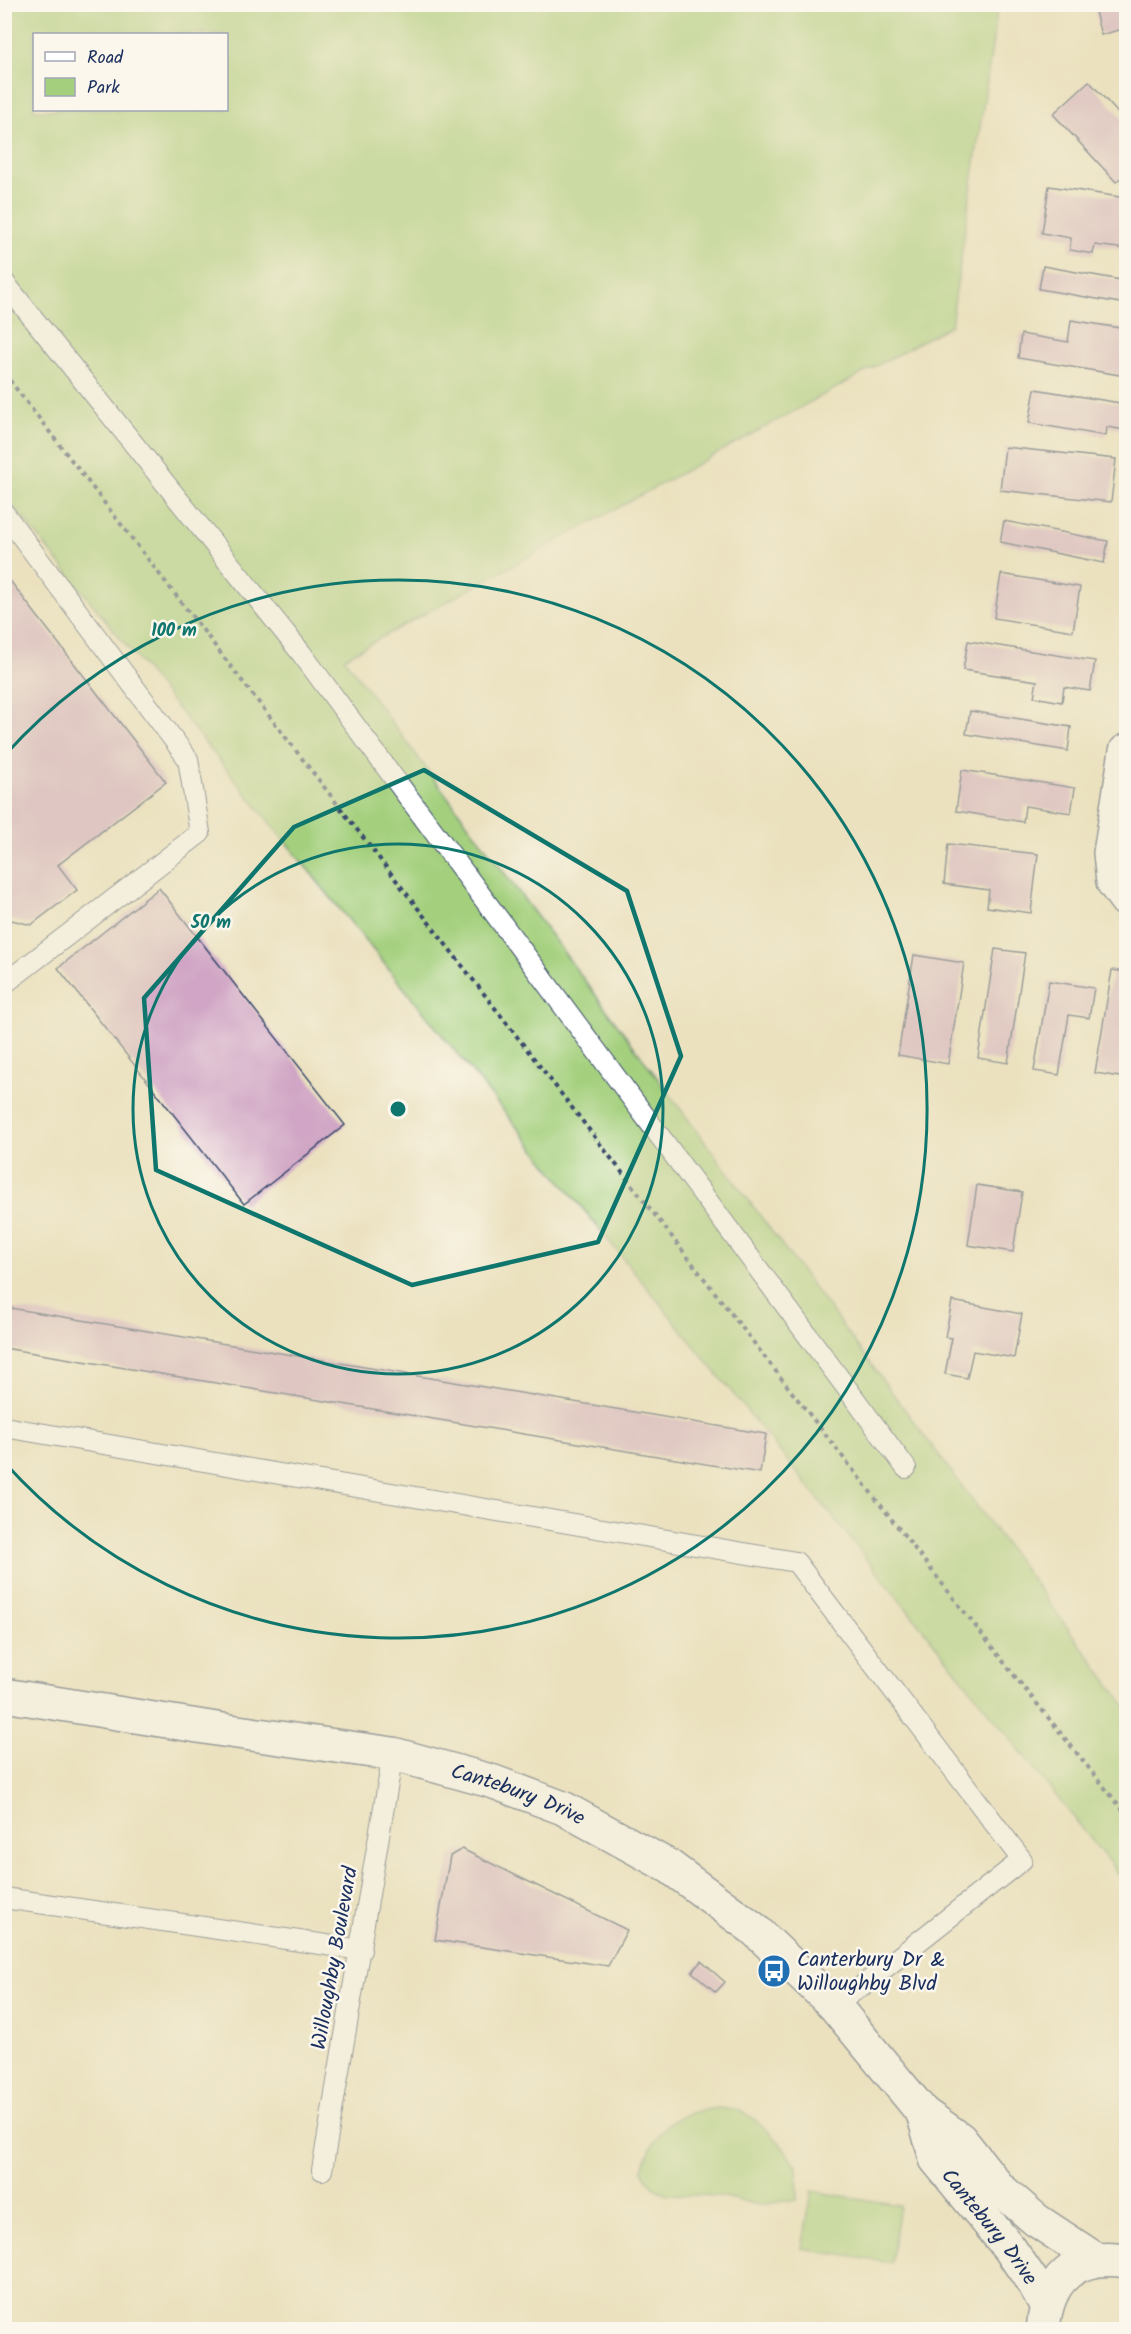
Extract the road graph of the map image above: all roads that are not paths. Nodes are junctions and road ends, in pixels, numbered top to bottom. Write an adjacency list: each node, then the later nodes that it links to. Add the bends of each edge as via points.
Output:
1 (4, 282): 7 (lane, via 302,654)
2 (4, 513): 5 (lane, via 188,759 200,833)
3 (1126, 751): 4 (street, via 1110,853 1113,882)
4 (1126, 900)
5 (4, 984)
6 (4, 1427): 12 (lane, via 795,1562 1022,1860)
7 (906, 1468)
8 (4, 1695): 9 (street, Cantebury Drive)
9 (393, 1754): 11 (lane, Willoughby Boulevard); 12 (street, Cantebury Drive, via 494,1782 563,1808 670,1867 754,1929)
10 (4, 1898): 11 (lane)
11 (361, 1950): 14 (lane, Willoughby Boulevard)
12 (834, 2005): 13 (street, Cantebury Drive)
13 (922, 2113): 15 (street, Cantebury Drive, via 960,2139 999,2188 1028,2214); 16 (street, Cantebury Drive, via 936,2159 1010,2249 1036,2287)
14 (322, 2170)
15 (1111, 2260): 16 (street, via 1079,2265 1068,2273 1053,2289)
16 (1045, 2317)

